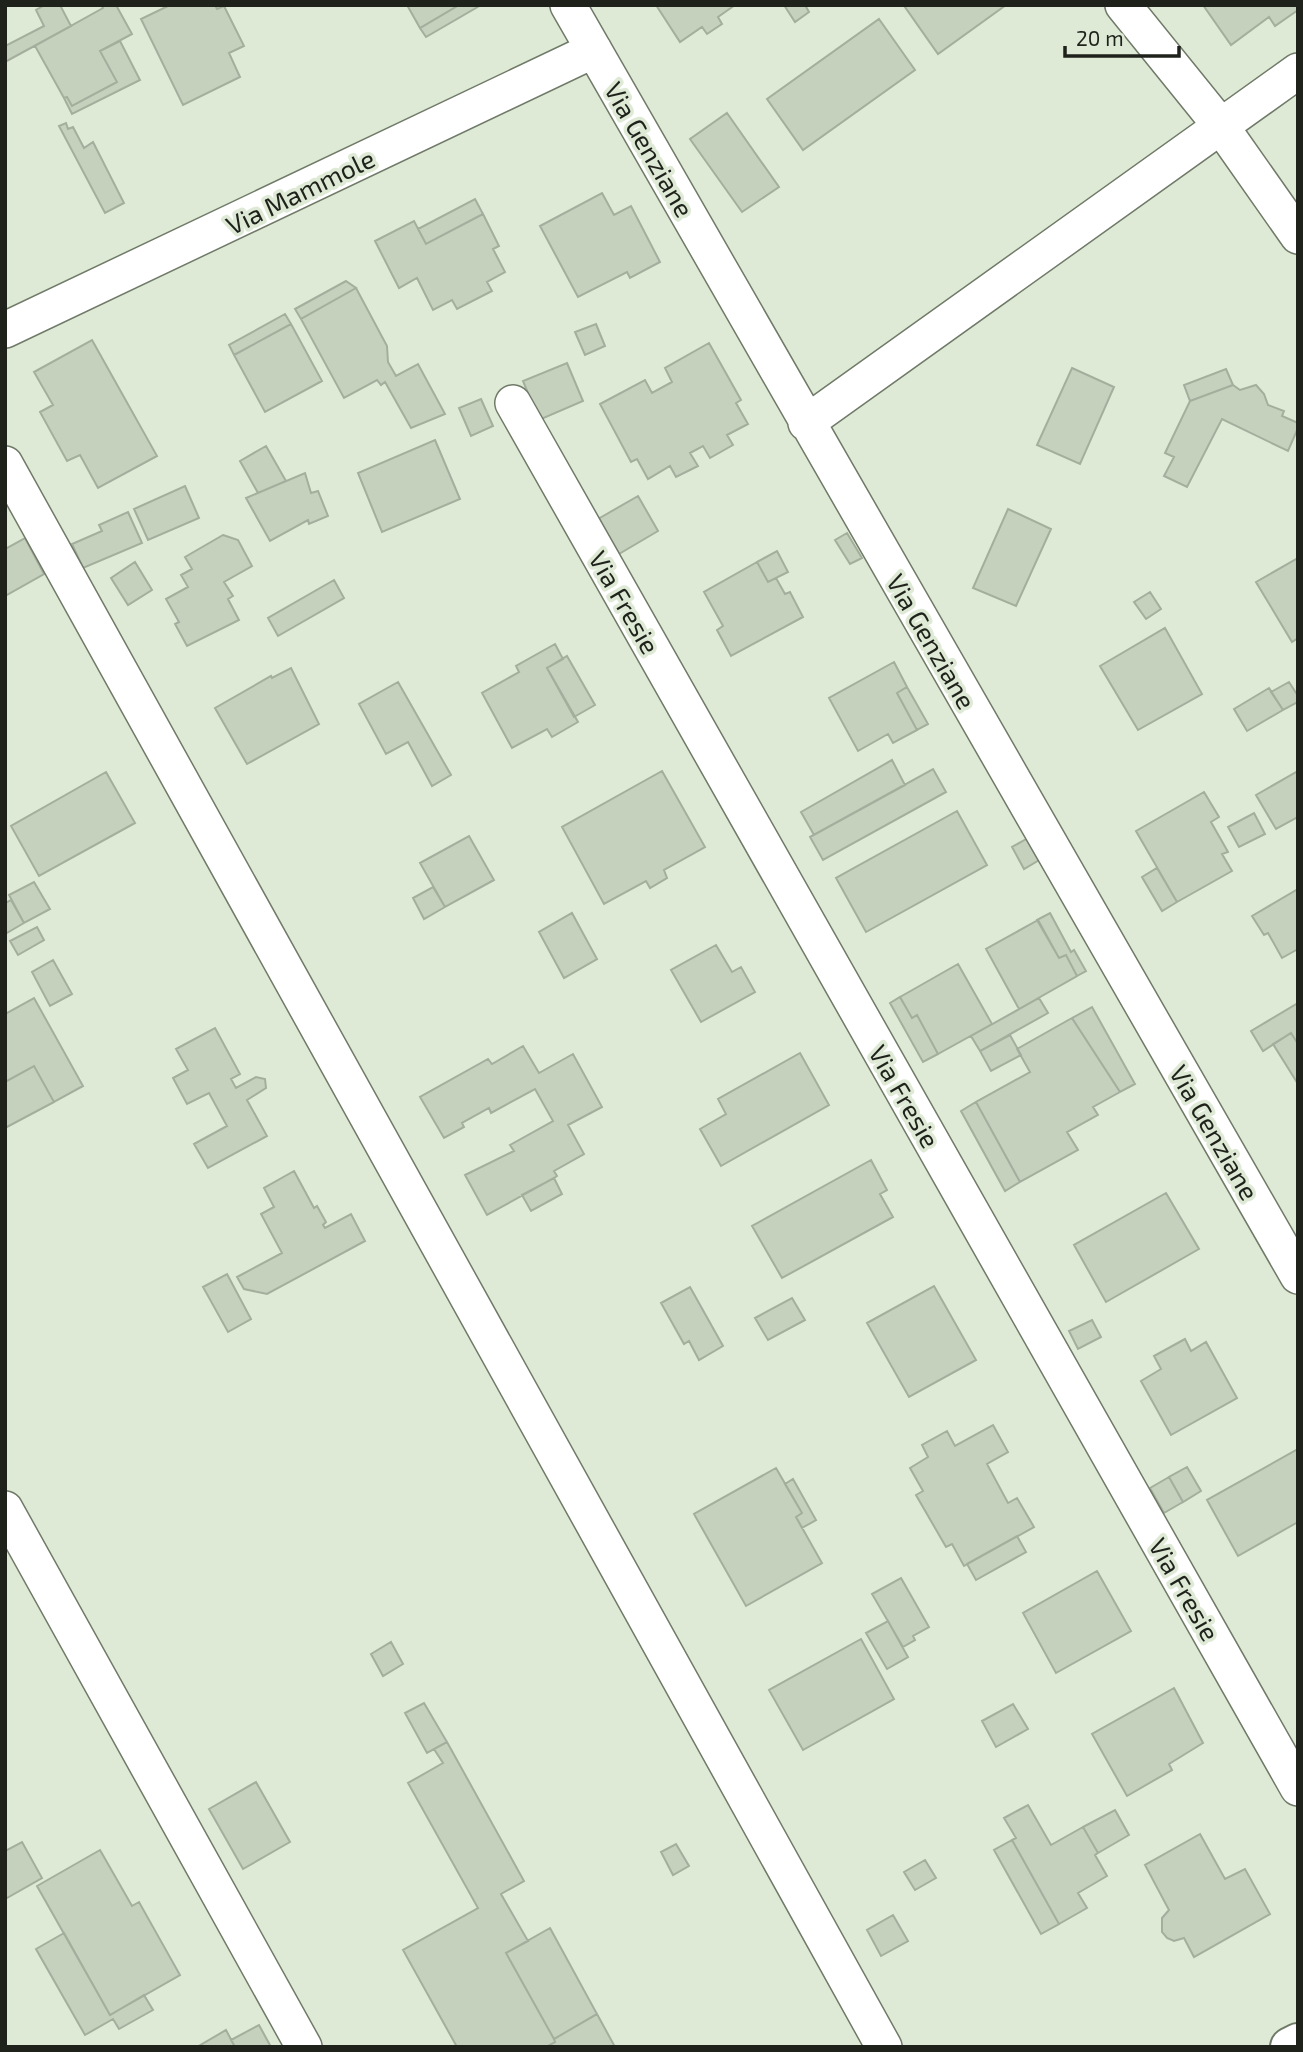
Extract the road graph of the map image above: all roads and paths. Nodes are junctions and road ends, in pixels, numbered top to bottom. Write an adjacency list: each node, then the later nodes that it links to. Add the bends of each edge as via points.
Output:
1 (568, 5): 3 (street, Via Genziane)
2 (1123, 5): 5 (street)
3 (594, 50): 7 (street, Via Mammole); 9 (street, Via Genziane)
4 (1298, 71): 5 (street)
5 (1220, 125): 6 (street); 9 (street)
6 (1298, 236)
7 (5, 330)
8 (513, 403): 13 (street, Via Fresie)
9 (806, 423): 11 (street, Via Genziane)
10 (5, 464): 16 (street)
11 (1298, 1276)
12 (5, 1509): 15 (street)
13 (1298, 1788)
14 (1298, 2043): 17 (street)
15 (304, 2047)
16 (884, 2047)
17 (1290, 2047)

